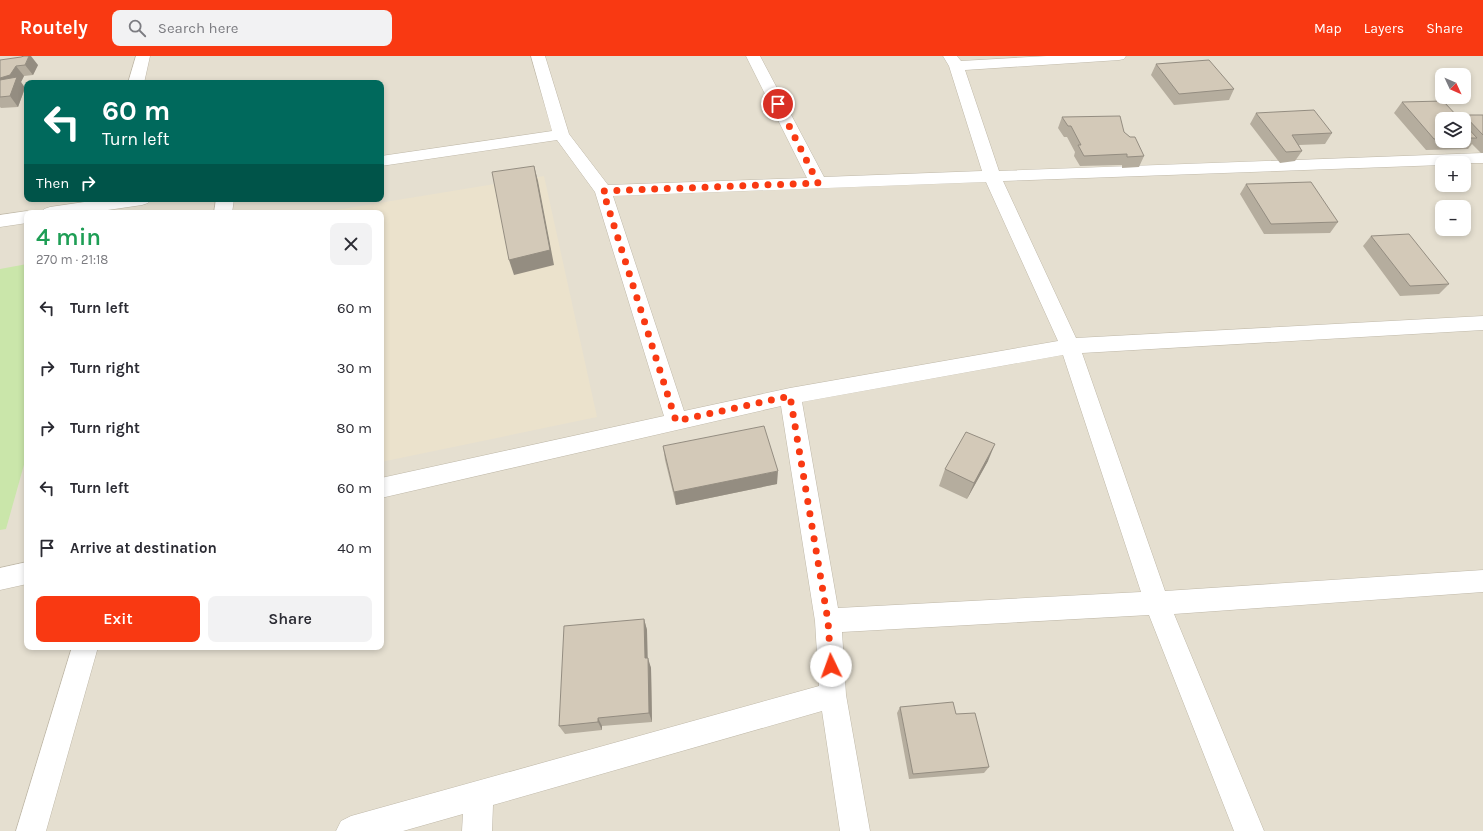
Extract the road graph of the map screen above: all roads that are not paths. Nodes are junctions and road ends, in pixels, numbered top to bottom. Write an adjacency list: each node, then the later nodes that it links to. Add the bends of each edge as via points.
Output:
1 (143, 56): 6 (street)
2 (538, 56): 7 (street)
3 (753, 56): 11 (street)
4 (1118, 56): 5 (street)
5 (953, 61): 10 (street)
6 (137, 80)
7 (561, 135): 9 (street); 12 (street)
8 (1483, 158): 10 (street)
9 (384, 161)
10 (992, 176): 11 (street); 18 (street)
11 (818, 183): 12 (street)
12 (603, 191): 20 (street)
13 (105, 202): 14 (street)
14 (65, 210)
15 (24, 217): 16 (street)
16 (0, 221)
17 (1483, 323): 18 (street)
18 (1070, 346): 19 (street); 25 (street)
19 (790, 396): 20 (street); 26 (street)
20 (676, 421): 21 (street)
21 (384, 487)
22 (24, 574): 23 (street)
23 (0, 579)
24 (1482, 583): 25 (street)
25 (1157, 603): 26 (street); 34 (street)
26 (828, 621): 28 (street)
27 (84, 650): 30 (street)
28 (833, 696): 29 (street); 33 (street)
29 (480, 795): 31 (street); 32 (street)
30 (31, 831)
31 (351, 831)
32 (477, 831)
33 (855, 831)
34 (1249, 831)

